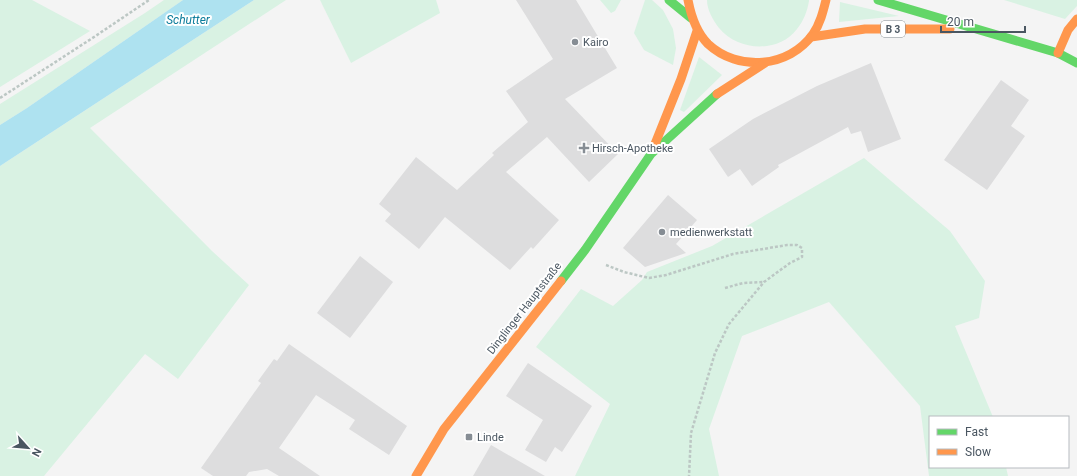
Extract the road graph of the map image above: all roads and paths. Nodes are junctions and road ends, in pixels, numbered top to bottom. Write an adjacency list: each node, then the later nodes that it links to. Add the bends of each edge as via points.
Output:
1 (149, 0): 14 (path)
2 (669, 0): 6 (street)
3 (688, 0): 6 (street)
4 (826, 0): 10 (street, via 822,19)
5 (878, 0): 8 (street, B 3)
6 (691, 18): 9 (street)
7 (1077, 19): 11 (street, via 1068,30)
8 (975, 29): 10 (street, B 3, via 865,29); 11 (street, B 3)
9 (697, 31): 13 (street, via 710,46 726,57 745,63); 15 (street, Dinglinger Hauptstraße)
10 (811, 36): 13 (street, via 791,55)
11 (1058, 53): 12 (street, B 3)
12 (1077, 63)
13 (765, 64): 15 (street, Dinglinger Hauptstraße, via 714,96)
14 (0, 98)
15 (651, 154): 19 (street, Dinglinger Hauptstraße, via 585,250 444,429)
16 (599, 263): 17 (path, via 649,278 733,254 787,245 802,248 802,257)
17 (764, 282): 18 (path, via 743,283); 20 (path, via 729,324 715,352 691,433)
18 (725, 288)
19 (416, 476)
20 (689, 476)

